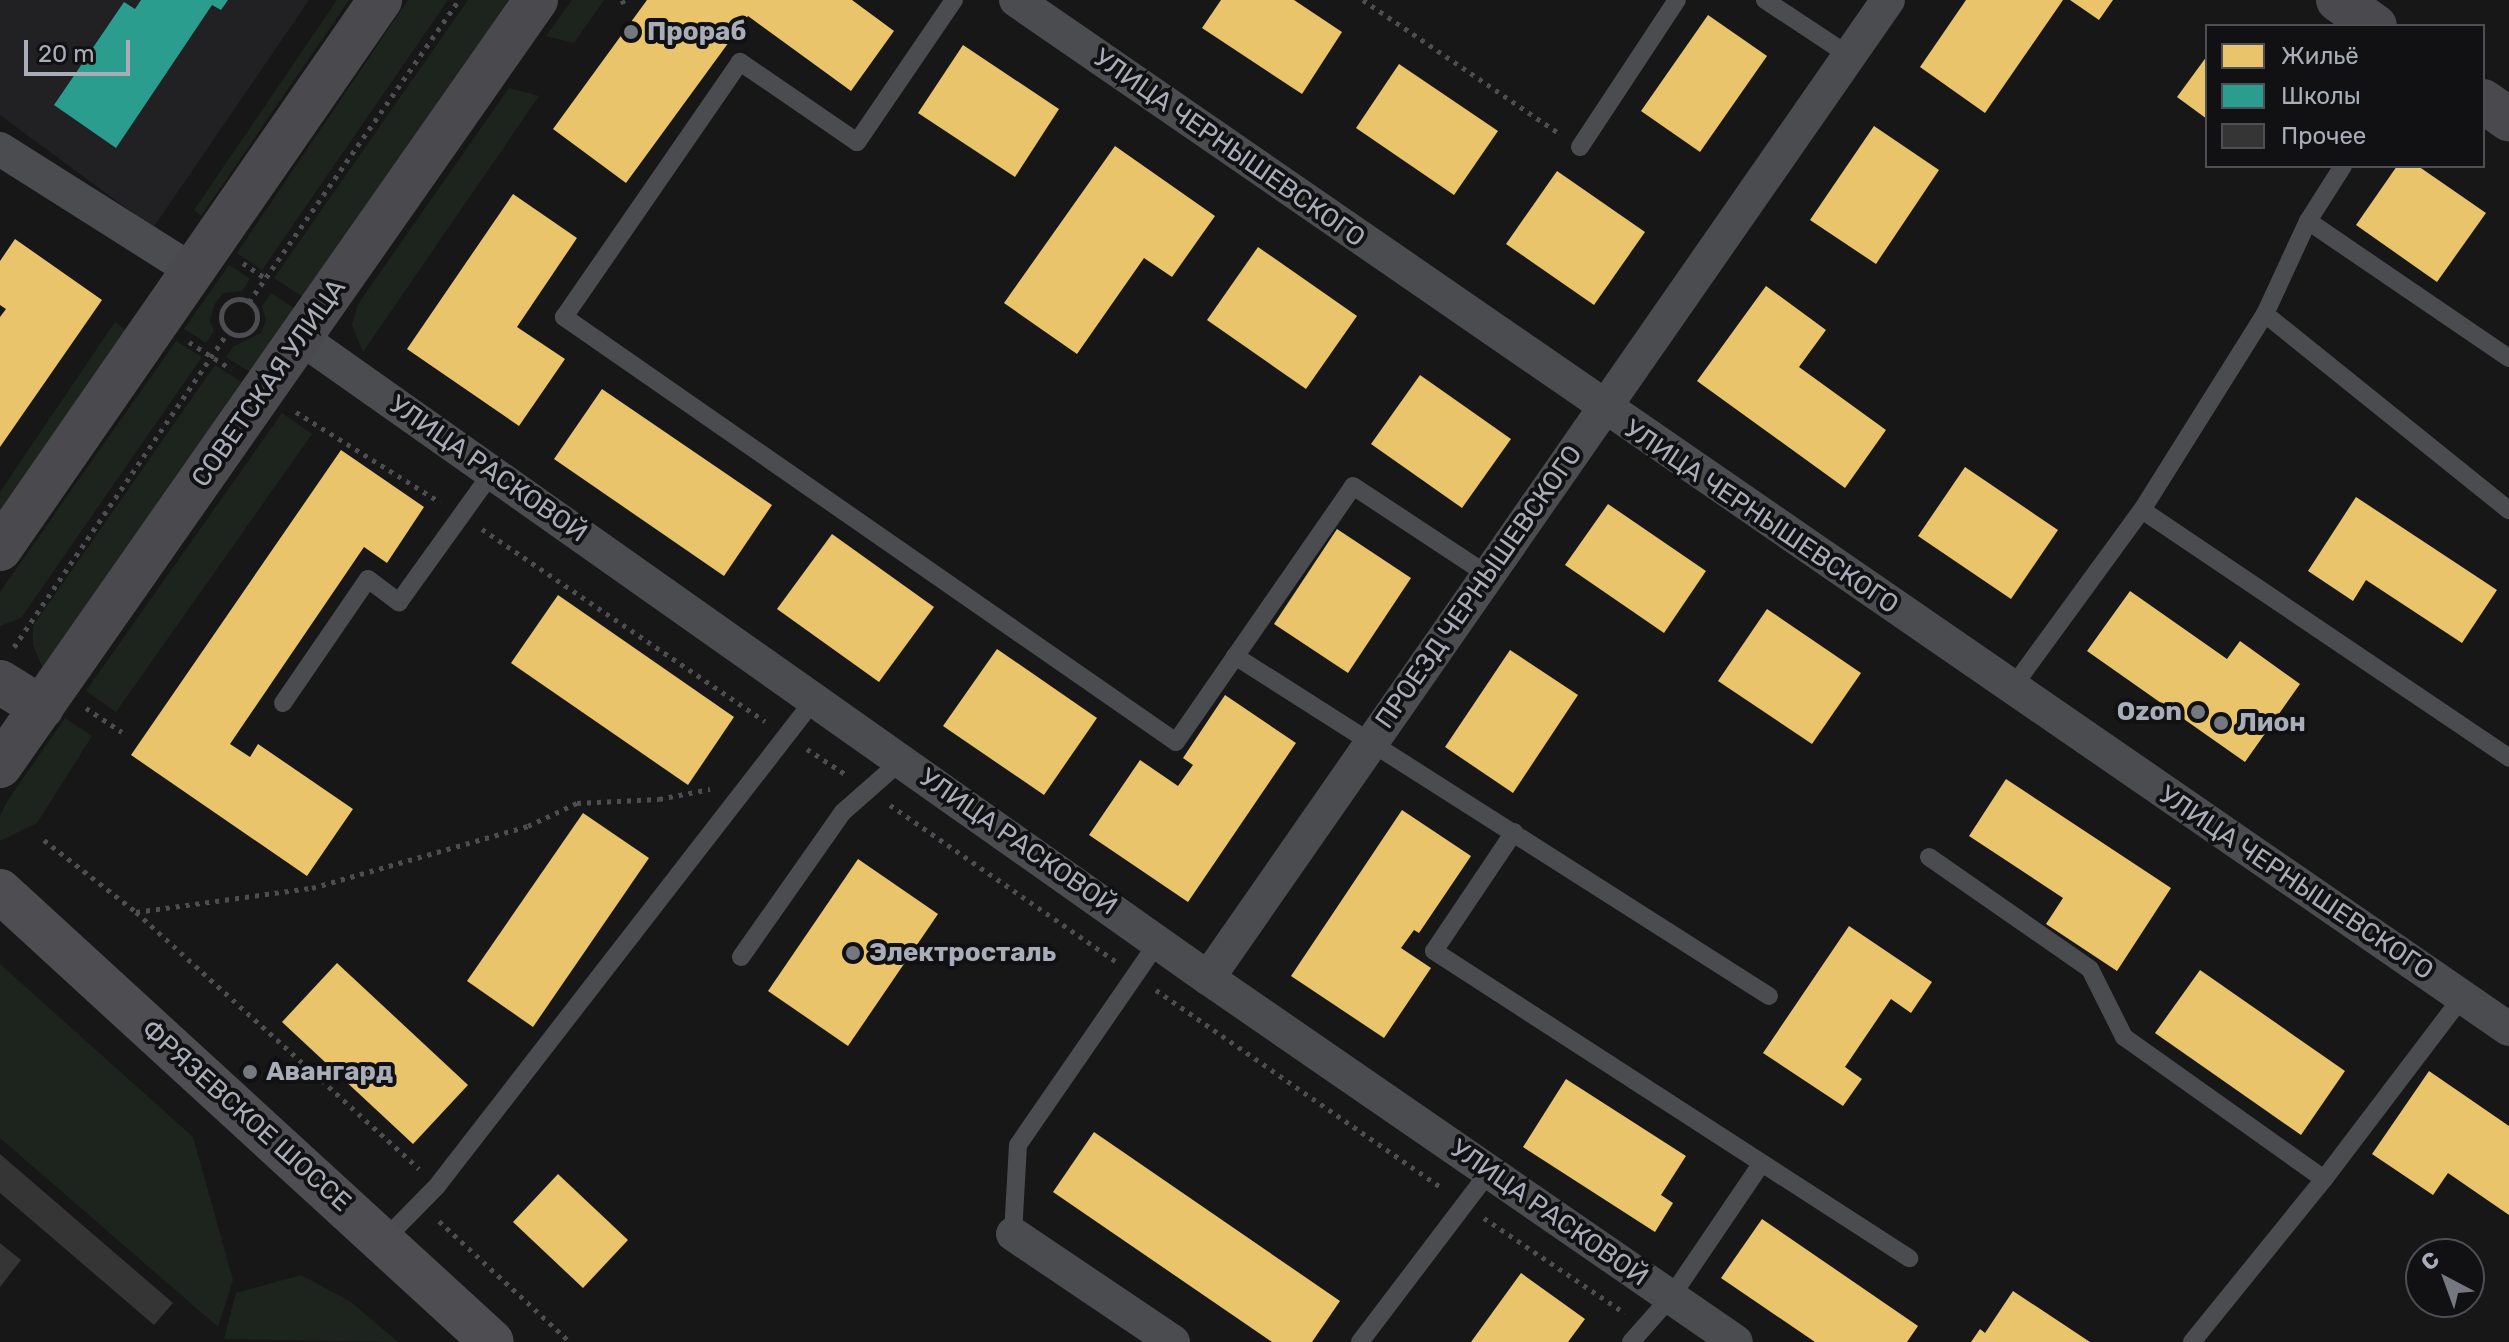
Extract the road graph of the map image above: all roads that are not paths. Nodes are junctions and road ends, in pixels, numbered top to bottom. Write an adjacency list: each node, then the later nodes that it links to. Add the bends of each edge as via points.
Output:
1 (380, 0): 17 (main road)
2 (536, 0): 19 (main road, СОВЕТСКАЯ УЛИЦА)
3 (954, 0): 27 (lane, via 857,142 740,62 564,317 1176,742)
4 (1016, 0): 21 (street, УЛИЦА ЧЕРНЫШЕВСКОГО)
5 (1677, 0): 13 (lane)
6 (1765, 0): 10 (lane)
7 (1888, 0): 10 (street, ПРОЕЗД ЧЕРНЫШЕВСКОГО)
8 (2338, 0): 9 (main road)
9 (2372, 24)
10 (1850, 56): 21 (street, ПРОЕЗД ЧЕРНЫШЕВСКОГО)
11 (2485, 102): 12 (main road)
12 (2509, 119)
13 (1580, 147)
14 (0, 149): 17 (street)
15 (2342, 168): 16 (lane)
16 (2308, 221): 18 (lane); 20 (lane)
17 (193, 271): 25 (main road)
18 (2265, 314): 23 (lane); 24 (lane)
19 (301, 338): 22 (street, УЛИЦА РАСКОВОЙ); 32 (main road, СОВЕТСКАЯ УЛИЦА)
20 (2509, 358)
21 (1604, 409): 26 (street, ПРОЕЗД ЧЕРНЫШЕВСКОГО); 29 (street, УЛИЦА ЧЕРНЫШЕВСКОГО)
22 (493, 471): 30 (street, УЛИЦА РАСКОВОЙ); 31 (lane, via 399,602 368,579)
23 (2142, 510): 29 (lane); 34 (lane)
24 (2509, 510)
25 (0, 549)
26 (1488, 575): 27 (lane, via 1353,486); 33 (street, ПРОЕЗД ЧЕРНЫШЕВСКОГО)
27 (1235, 656): 33 (lane)
28 (4, 668): 32 (main road)
29 (2012, 688): 44 (street, УЛИЦА ЧЕРНЫШЕВСКОГО)
30 (814, 700): 35 (street, УЛИЦА РАСКОВОЙ); 50 (lane, via 437,1186)
31 (283, 703)
32 (42, 708): 36 (main road, СОВЕТСКАЯ УЛИЦА)
33 (1370, 743): 37 (lane); 42 (street, ПРОЕЗД ЧЕРНЫШЕВСКОГО)
34 (2509, 758)
35 (902, 760): 40 (street, УЛИЦА РАСКОВОЙ); 41 (lane, via 843,812)
36 (0, 766)
37 (1514, 832): 43 (lane); 46 (lane, via 1434,951)
38 (1929, 857): 48 (lane, via 1991,895 2090,969 2124,1037)
39 (0, 891): 50 (highway, ФРЯЗЕВСКОЕ ШОССЕ)
40 (1158, 942): 42 (street, УЛИЦА РАСКОВОЙ); 49 (lane, via 1018,1145)
41 (741, 957)
42 (1208, 978): 47 (street, УЛИЦА РАСКОВОЙ)
43 (1769, 996)
44 (2462, 997): 45 (street, УЛИЦА ЧЕРНЫШЕВСКОГО); 48 (lane)
45 (2509, 1029)
46 (1761, 1164): 51 (lane); 52 (lane)
47 (1489, 1172): 52 (street, УЛИЦА РАСКОВОЙ); 55 (lane)
48 (2324, 1179): 58 (lane)
49 (1013, 1234): 54 (street)
50 (383, 1241): 53 (highway, ФРЯЗЕВСКОЕ ШОССЕ)
51 (1909, 1258)
52 (1671, 1297): 56 (lane); 57 (street, УЛИЦА РАСКОВОЙ)
53 (492, 1342)
54 (1173, 1342)
55 (1360, 1342)
56 (1631, 1342)
57 (1736, 1342)
58 (2192, 1342)

